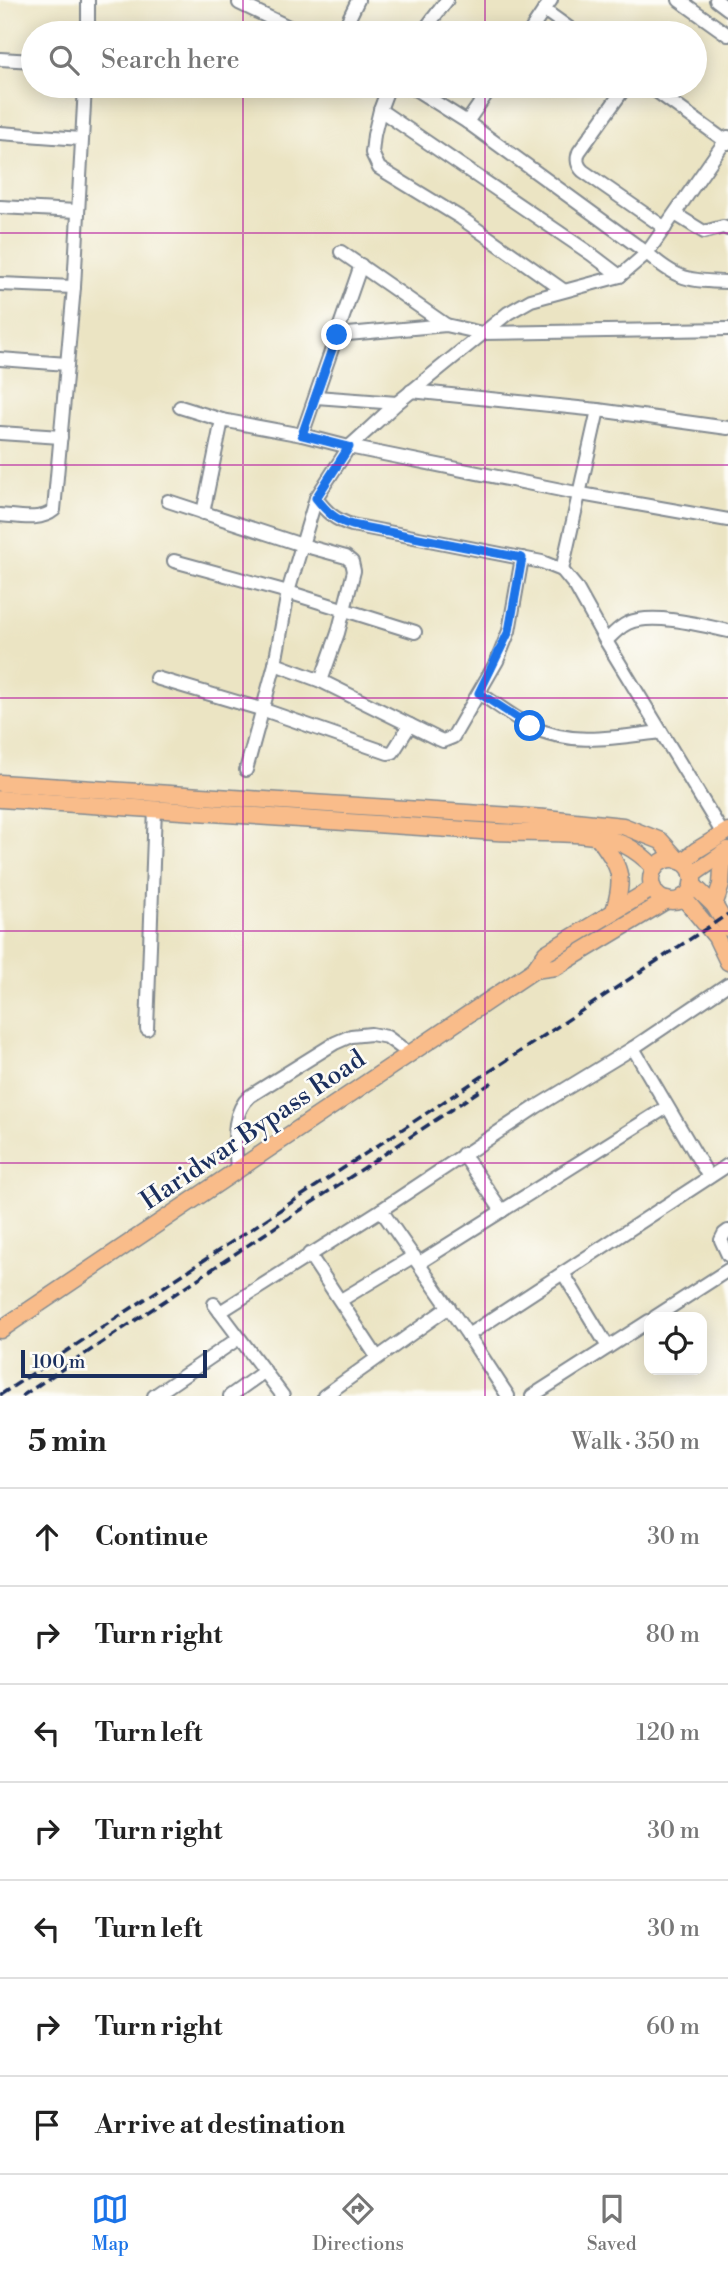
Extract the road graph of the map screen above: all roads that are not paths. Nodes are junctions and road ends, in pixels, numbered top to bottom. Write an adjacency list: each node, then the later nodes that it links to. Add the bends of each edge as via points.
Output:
1 (88, 0): 9 (street)
2 (358, 0): 11 (street)
3 (447, 0): 12 (street)
4 (679, 0): 15 (street)
5 (716, 0): 8 (street)
6 (239, 3): 10 (street)
7 (548, 5): 13 (street); 14 (street)
8 (728, 9)
9 (88, 21)
10 (276, 21)
11 (348, 21)
12 (431, 21)
13 (537, 21)
14 (564, 21)
15 (728, 35)
16 (0, 59): 17 (street)
17 (21, 60)
18 (84, 98): 27 (street)
19 (384, 98): 24 (street)
20 (429, 98): 25 (street)
21 (484, 98): 25 (street)
22 (617, 98): 32 (street, via 579,152 579,166)
23 (666, 98): 28 (street)
24 (380, 110): 37 (street); 41 (street, via 372,153 379,168 461,218)
25 (467, 122): 35 (street)
26 (0, 133): 27 (street)
27 (81, 139): 30 (street)
28 (727, 140): 31 (street)
29 (0, 207): 30 (street)
30 (77, 211): 40 (street)
31 (675, 214): 32 (street); 33 (street, via 704,232)
32 (665, 228): 35 (street)
33 (728, 229)
34 (341, 252): 36 (street)
35 (647, 253): 37 (street); 38 (street, via 684,279)
36 (361, 265): 42 (street); 45 (street)
37 (620, 276): 41 (street)
38 (728, 282)
39 (0, 284): 40 (street)
40 (74, 287): 47 (street)
41 (563, 290): 44 (street, via 531,300)
42 (446, 325): 44 (street); 45 (street)
43 (728, 329): 44 (street)
44 (482, 333): 48 (street)
45 (337, 335): 49 (street)
46 (0, 359): 47 (street)
47 (67, 363): 57 (street)
48 (411, 391): 50 (street); 52 (street)
49 (316, 397): 50 (street); 56 (street)
50 (397, 402): 58 (street)
51 (180, 407): 53 (street)
52 (598, 410): 54 (street); 59 (street)
53 (222, 420): 56 (street); 62 (street)
54 (728, 428)
55 (0, 433): 57 (street)
56 (302, 435): 58 (street)
57 (61, 438): 63 (street, via 54,510 37,517)
58 (349, 447): 59 (street); 60 (street)
59 (580, 494): 64 (street); 68 (street)
60 (316, 498): 65 (street); 66 (street, via 336,520 352,525)
61 (168, 502): 62 (street)
62 (203, 513): 65 (street)
63 (0, 515)
64 (728, 520)
65 (302, 545): 69 (street); 70 (street, via 352,562 354,571)
66 (522, 558): 68 (street); 77 (street, via 509,631)
67 (174, 561): 69 (street)
68 (562, 570): 73 (street)
69 (288, 592): 70 (street); 74 (street)
70 (344, 608): 72 (street); 76 (street)
71 (728, 631): 73 (street, via 642,619 629,622)
72 (415, 632)
73 (606, 641): 80 (street)
74 (275, 664): 76 (street); 78 (street)
75 (156, 678): 78 (street)
76 (321, 681): 79 (street)
77 (479, 693): 79 (street, via 449,740); 80 (street, via 552,735 601,739)
78 (264, 710): 79 (street, via 388,753); 81 (street)
79 (410, 725)
80 (661, 732): 87 (street)
81 (246, 770)
82 (0, 783): 86 (main road, via 546,818 623,826)
83 (0, 799): 84 (main road)
84 (155, 808): 85 (main road); 98 (street)
85 (599, 838): 89 (main road, via 624,844); 93 (main road, via 620,872)
86 (661, 841): 88 (main road); 90 (main road)
87 (726, 842): 88 (main road, Haridwar Bypass Road); 90 (main road, Haridwar Bypass Road); 92 (main road, via 721,885)
88 (697, 850): 90 (main road, Haridwar Bypass Road)
89 (655, 868): 90 (main road, via 669,860); 91 (main road)
90 (683, 880): 91 (main road, via 660,897); 92 (main road); 95 (main road); 96 (main road, Haridwar Bypass Road, via 555,967)
91 (653, 888): 93 (main road, Haridwar Bypass Road)
92 (713, 905): 94 (main road)
93 (614, 911): 96 (main road, Haridwar Bypass Road, via 546,953)
94 (728, 928)
95 (728, 962)
96 (534, 970): 100 (main road, Haridwar Bypass Road)
97 (728, 984): 99 (street)
98 (146, 1029)
99 (633, 1048): 101 (street); 102 (street)
100 (410, 1054): 104 (main road, Haridwar Bypass Road); 104 (street, via 387,1037 351,1036 250,1096 235,1125)
101 (667, 1107): 105 (street); 107 (street)
102 (463, 1154): 106 (street); 107 (street)
103 (728, 1165): 105 (street)
104 (237, 1171): 118 (main road, Haridwar Bypass Road)
105 (709, 1177): 113 (street)
106 (381, 1210): 109 (street); 111 (street)
107 (502, 1211): 111 (street)
108 (728, 1231): 110 (street, via 721,1240)
109 (309, 1254): 114 (street); 120 (street, via 217,1308)
110 (728, 1255)
111 (416, 1260): 114 (street); 115 (street)
112 (728, 1270): 116 (street)
113 (563, 1273): 119 (street); 121 (street)
114 (341, 1300): 122 (street)
115 (449, 1307): 119 (street); 122 (street)
116 (663, 1312)
117 (644, 1324): 121 (street)
118 (0, 1330)
119 (468, 1335): 128 (street)
120 (239, 1338): 123 (street); 125 (street)
121 (608, 1347): 129 (street)
122 (377, 1357): 127 (street)
123 (265, 1371): 124 (street); 126 (street)
124 (279, 1395)
125 (154, 1396)
126 (230, 1396)
127 (324, 1396)
128 (508, 1396)
129 (532, 1396)

